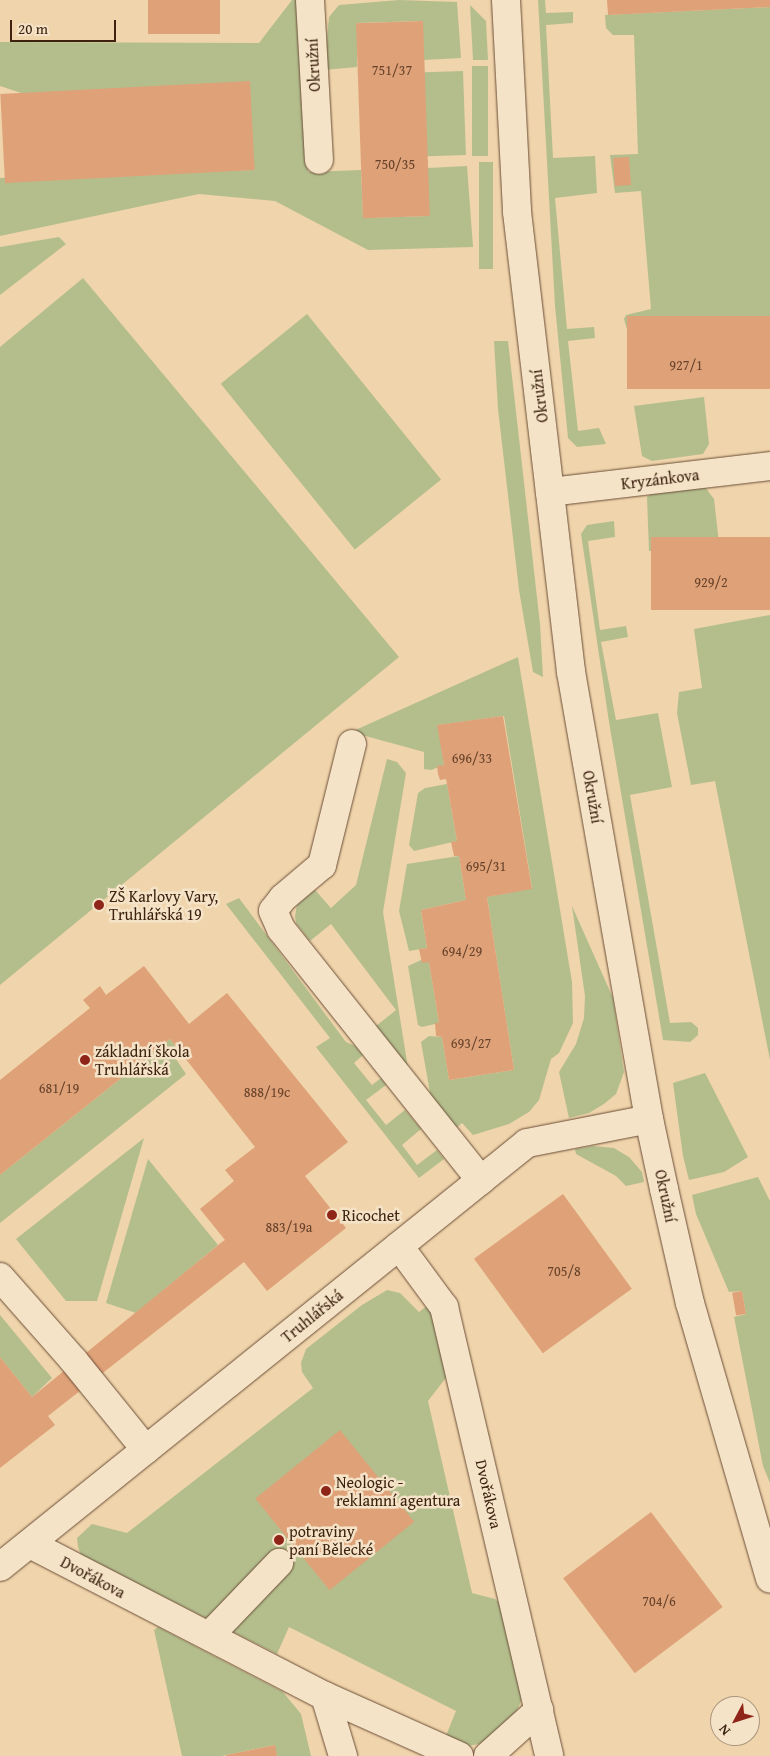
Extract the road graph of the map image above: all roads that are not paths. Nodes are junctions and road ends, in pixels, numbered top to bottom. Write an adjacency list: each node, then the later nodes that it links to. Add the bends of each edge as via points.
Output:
1 (310, 0): 3 (street, Okružní)
2 (506, 0): 5 (street, Okružní, via 517,212)
3 (319, 160)
4 (770, 466): 5 (street, Kryzánkova)
5 (550, 492): 7 (street, Okružní, via 571,672)
6 (352, 744): 8 (street, via 322,865 283,898 273,911 281,929)
7 (649, 1119): 8 (street, Truhlářská, via 527,1143); 15 (street, Okružní, via 690,1303)
8 (481, 1180): 9 (street, Truhlářská)
9 (399, 1246): 11 (street, Truhlářská); 18 (street, Dvořákova, via 444,1307)
10 (0, 1277): 11 (street)
11 (146, 1450): 12 (street, Truhlářská)
12 (30, 1544): 14 (street, Truhlářská); 16 (street, Dvořákova)
13 (279, 1563): 16 (street)
14 (0, 1567)
15 (770, 1579)
16 (210, 1635): 17 (street, Dvořákova)
17 (325, 1696): 19 (street); 20 (street, Dvořákova)
18 (539, 1710): 21 (street); 22 (street, Dvořákova)
19 (343, 1756)
20 (459, 1756)
21 (488, 1756)
22 (549, 1756)

